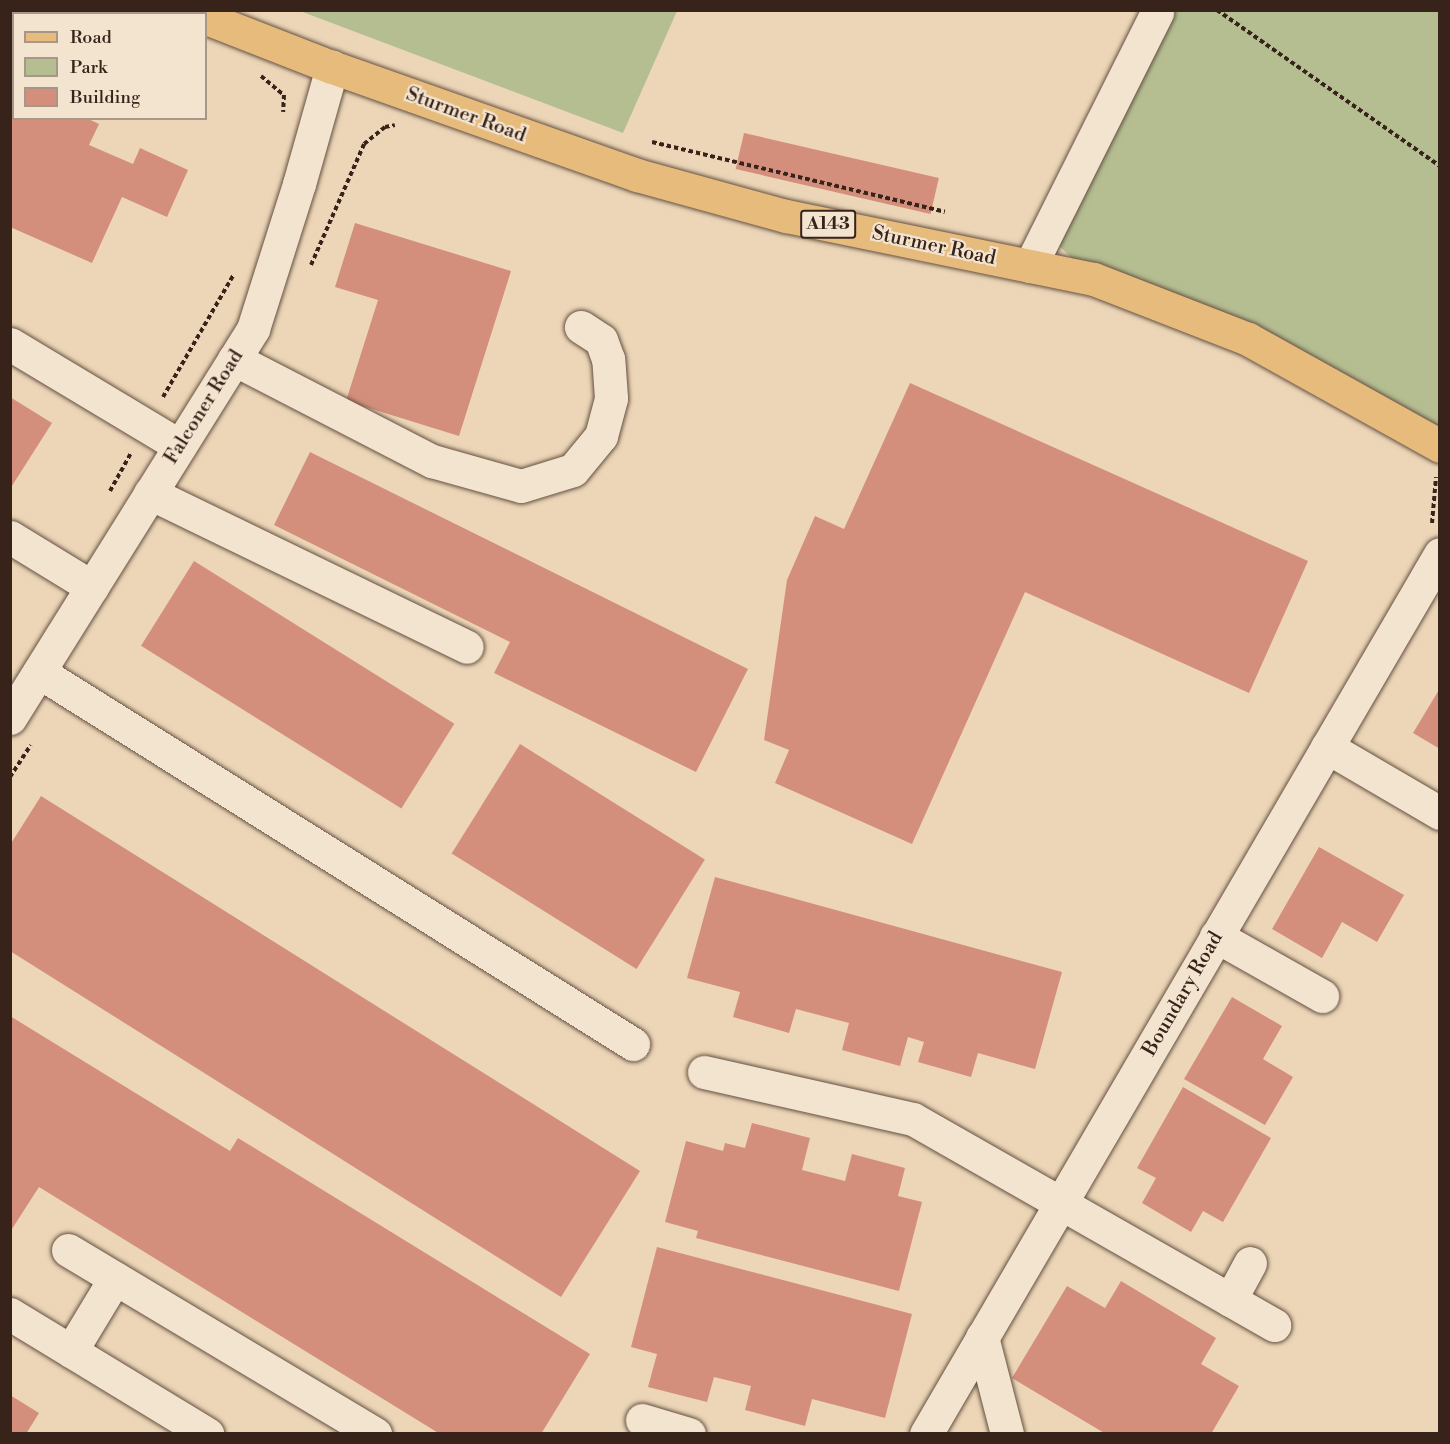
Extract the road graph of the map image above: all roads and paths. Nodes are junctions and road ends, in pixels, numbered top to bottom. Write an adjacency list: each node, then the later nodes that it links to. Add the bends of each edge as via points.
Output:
1 (1217, 10): 9 (path)
2 (1157, 12): 11 (street)
3 (207, 18): 4 (main road, Sturmer Road / A143)
4 (332, 67): 11 (main road, Sturmer Road / A143, via 638,176 786,216); 16 (street, Falconer Road, via 253,329)
5 (260, 75): 6 (path, via 284,96)
6 (282, 118)
7 (405, 124): 13 (path, via 385,127 364,144)
8 (640, 139): 10 (path)
9 (1440, 166)
10 (948, 213)
11 (1030, 266): 20 (main road, Sturmer Road / A143, via 1094,279 1248,339)
12 (237, 268): 17 (path)
13 (308, 270)
14 (581, 327): 16 (street, via 602,340 608,359 611,398 601,436 573,470 521,486 432,461)
15 (10, 344): 18 (street)
16 (234, 359): 18 (street, Falconer Road)
17 (161, 400)
18 (180, 446): 22 (street, Falconer Road)
19 (132, 451): 21 (path)
20 (1434, 459): 24 (path, via 1437,478 1431,523)
21 (109, 492)
22 (150, 493): 25 (street, Falconer Road); 26 (street)
23 (10, 537): 25 (street)
24 (1433, 544): 29 (street, Boundary Road)
25 (92, 587): 27 (street, Falconer Road)
26 (467, 647)
27 (39, 672): 28 (street, Falconer Road); 34 (street)
28 (23, 728): 30 (path)
29 (1327, 747): 31 (street); 32 (street, Boundary Road)
30 (10, 777)
31 (1440, 813)
32 (1216, 936): 33 (street); 36 (street, Boundary Road)
33 (1322, 996)
34 (633, 1044)
35 (704, 1072): 36 (street, via 913,1119)
36 (1061, 1203): 40 (street); 43 (street, Boundary Road)
37 (68, 1250): 39 (street)
38 (1250, 1263): 40 (street)
39 (115, 1278): 44 (street); 47 (street)
40 (1230, 1300): 42 (street)
41 (10, 1314): 44 (street)
42 (1274, 1325)
43 (982, 1336): 49 (street, Boundary Road); 50 (street)
44 (71, 1351): 46 (street)
45 (642, 1420): 48 (street)
46 (194, 1430)
47 (375, 1434)
48 (688, 1434)
49 (926, 1434)
50 (1007, 1434)

